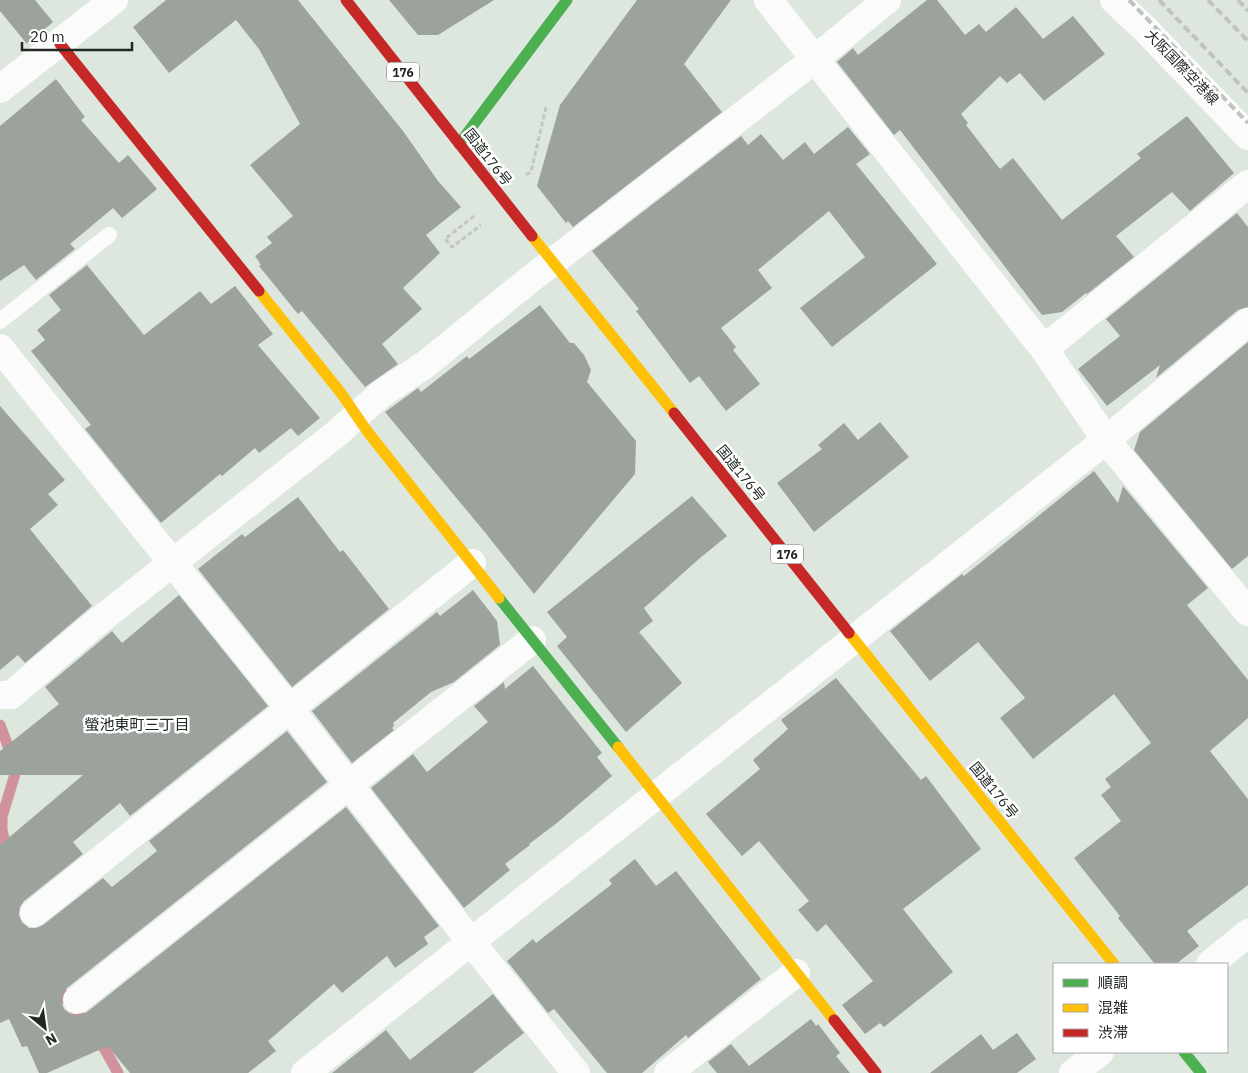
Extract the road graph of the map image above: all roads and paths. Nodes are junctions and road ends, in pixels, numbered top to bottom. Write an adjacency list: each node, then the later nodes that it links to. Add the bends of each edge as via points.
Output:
1 (114, 0): 7 (street)
2 (346, 0): 12 (main road, 国道176号 / 176)
3 (567, 0): 12 (main road)
4 (768, 0): 8 (street)
5 (887, 0): 8 (street)
6 (1114, 0): 11 (street, 大阪国際空港線)
7 (60, 44): 9 (street); 23 (main road)
8 (815, 59): 18 (street); 22 (street)
9 (0, 89)
10 (546, 107): 13 (path)
11 (1248, 136)
12 (459, 144): 18 (main road, 国道176号 / 176)
13 (531, 172)
14 (1248, 184): 22 (street)
15 (476, 215): 16 (path, via 445,239 452,247)
16 (486, 222)
17 (109, 235): 19 (lane)
18 (553, 262): 23 (street, via 426,364); 28 (main road, 国道176号 / 176)
19 (0, 321)
20 (1248, 322): 24 (street)
21 (0, 348): 25 (street)
22 (1044, 349): 24 (street)
23 (356, 415): 25 (street); 26 (main road)
24 (1106, 440): 27 (street); 28 (street)
25 (172, 563): 30 (street, via 10,695); 31 (street)
26 (472, 563): 29 (main road); 31 (street)
27 (1248, 612)
28 (854, 639): 33 (street); 37 (main road, 国道176号 / 176)
29 (532, 640): 32 (street); 33 (main road)
30 (0, 695)
31 (290, 709): 32 (street); 34 (street)
32 (349, 786): 36 (street); 40 (street)
33 (656, 797): 36 (street); 39 (main road)
34 (34, 913)
35 (1248, 933): 38 (street)
36 (471, 942): 43 (street); 44 (street)
37 (1113, 963)
38 (1211, 963)
39 (796, 973): 45 (street); 46 (main road)
40 (77, 1000)
41 (1099, 1053): 47 (street)
42 (1185, 1053): 48 (main road)
43 (305, 1073)
44 (576, 1073)
45 (668, 1073)
46 (876, 1073)
47 (1073, 1073)
48 (1201, 1073)

